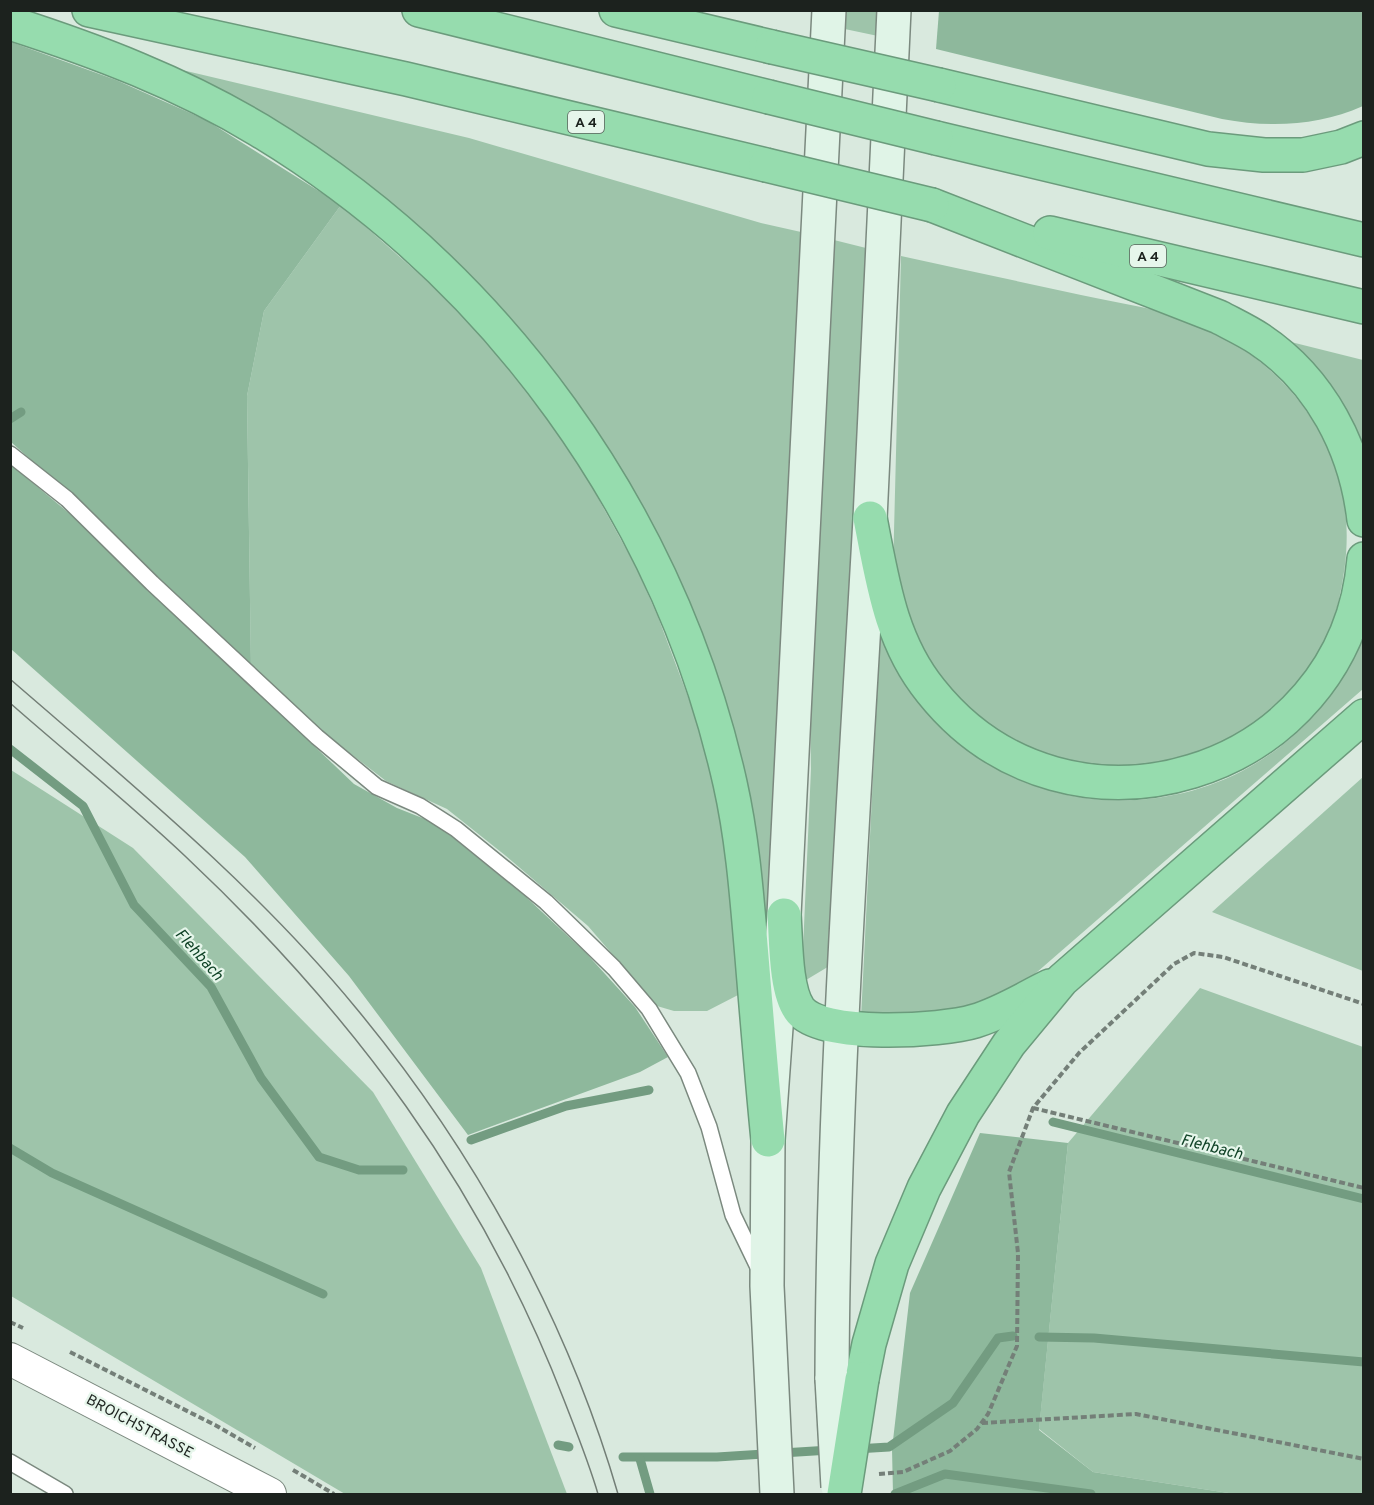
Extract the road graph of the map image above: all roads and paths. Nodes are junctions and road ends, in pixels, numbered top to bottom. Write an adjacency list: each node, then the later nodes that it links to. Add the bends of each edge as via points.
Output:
1 (89, 10): 8 (highway, A 4, bridge, via 406,79)
2 (419, 10): 9 (highway, bridge)
3 (616, 10): 7 (highway, bridge, via 1208,149 1303,155)
4 (829, 10): 16 (main road)
5 (894, 10): 12 (main road)
6 (10, 23): 21 (highway, via 123,62 192,93 321,171 398,231 491,320 584,439 658,570 711,711 744,858)
7 (1364, 138)
8 (932, 205): 10 (highway, A 4); 13 (highway, via 1219,317 1260,339 1295,369 1325,406 1347,447)
9 (1364, 240)
10 (1364, 307)
11 (10, 454): 23 (lane, via 67,499 317,737 377,787 437,816 465,836 546,902 614,968 649,1009 688,1073 709,1127 733,1215)
12 (870, 518): 14 (highway, via 888,609 905,652 930,691 963,725 1001,751 1043,771 1089,781 1135,783 1181,776 1225,760 1265,737 1300,706 1328,669 1349,628 1362,583); 19 (main road)
13 (1364, 520)
14 (1364, 559)
15 (1364, 716): 17 (highway)
16 (784, 915): 19 (highway, via 792,995 798,1008 820,1024); 21 (main road)
17 (1062, 980): 19 (highway, via 974,1022 919,1030); 25 (highway, via 1009,1044 963,1114 924,1188 892,1264 869,1344)
18 (1364, 1004): 20 (path, via 1223,957 1194,953 1174,964 1079,1053)
19 (840, 1028): 25 (main road, via 832,1230)
20 (1033, 1108): 22 (path); 26 (path, via 1009,1172 1018,1253 1017,1346)
21 (768, 1140): 23 (main road)
22 (1364, 1188)
23 (767, 1286): 32 (main road)
24 (10, 1359): 31 (street, BROICHSTRASSE)
25 (847, 1379): 33 (main road, bridge); 34 (highway, bridge, via 853,1426)
26 (982, 1423): 27 (path, via 1136,1414); 29 (path, via 950,1451 903,1472)
27 (1364, 1459)
28 (10, 1462): 30 (lane)
29 (872, 1475)
30 (65, 1494)
31 (270, 1494)
32 (777, 1494)
33 (838, 1494)
34 (844, 1494)

